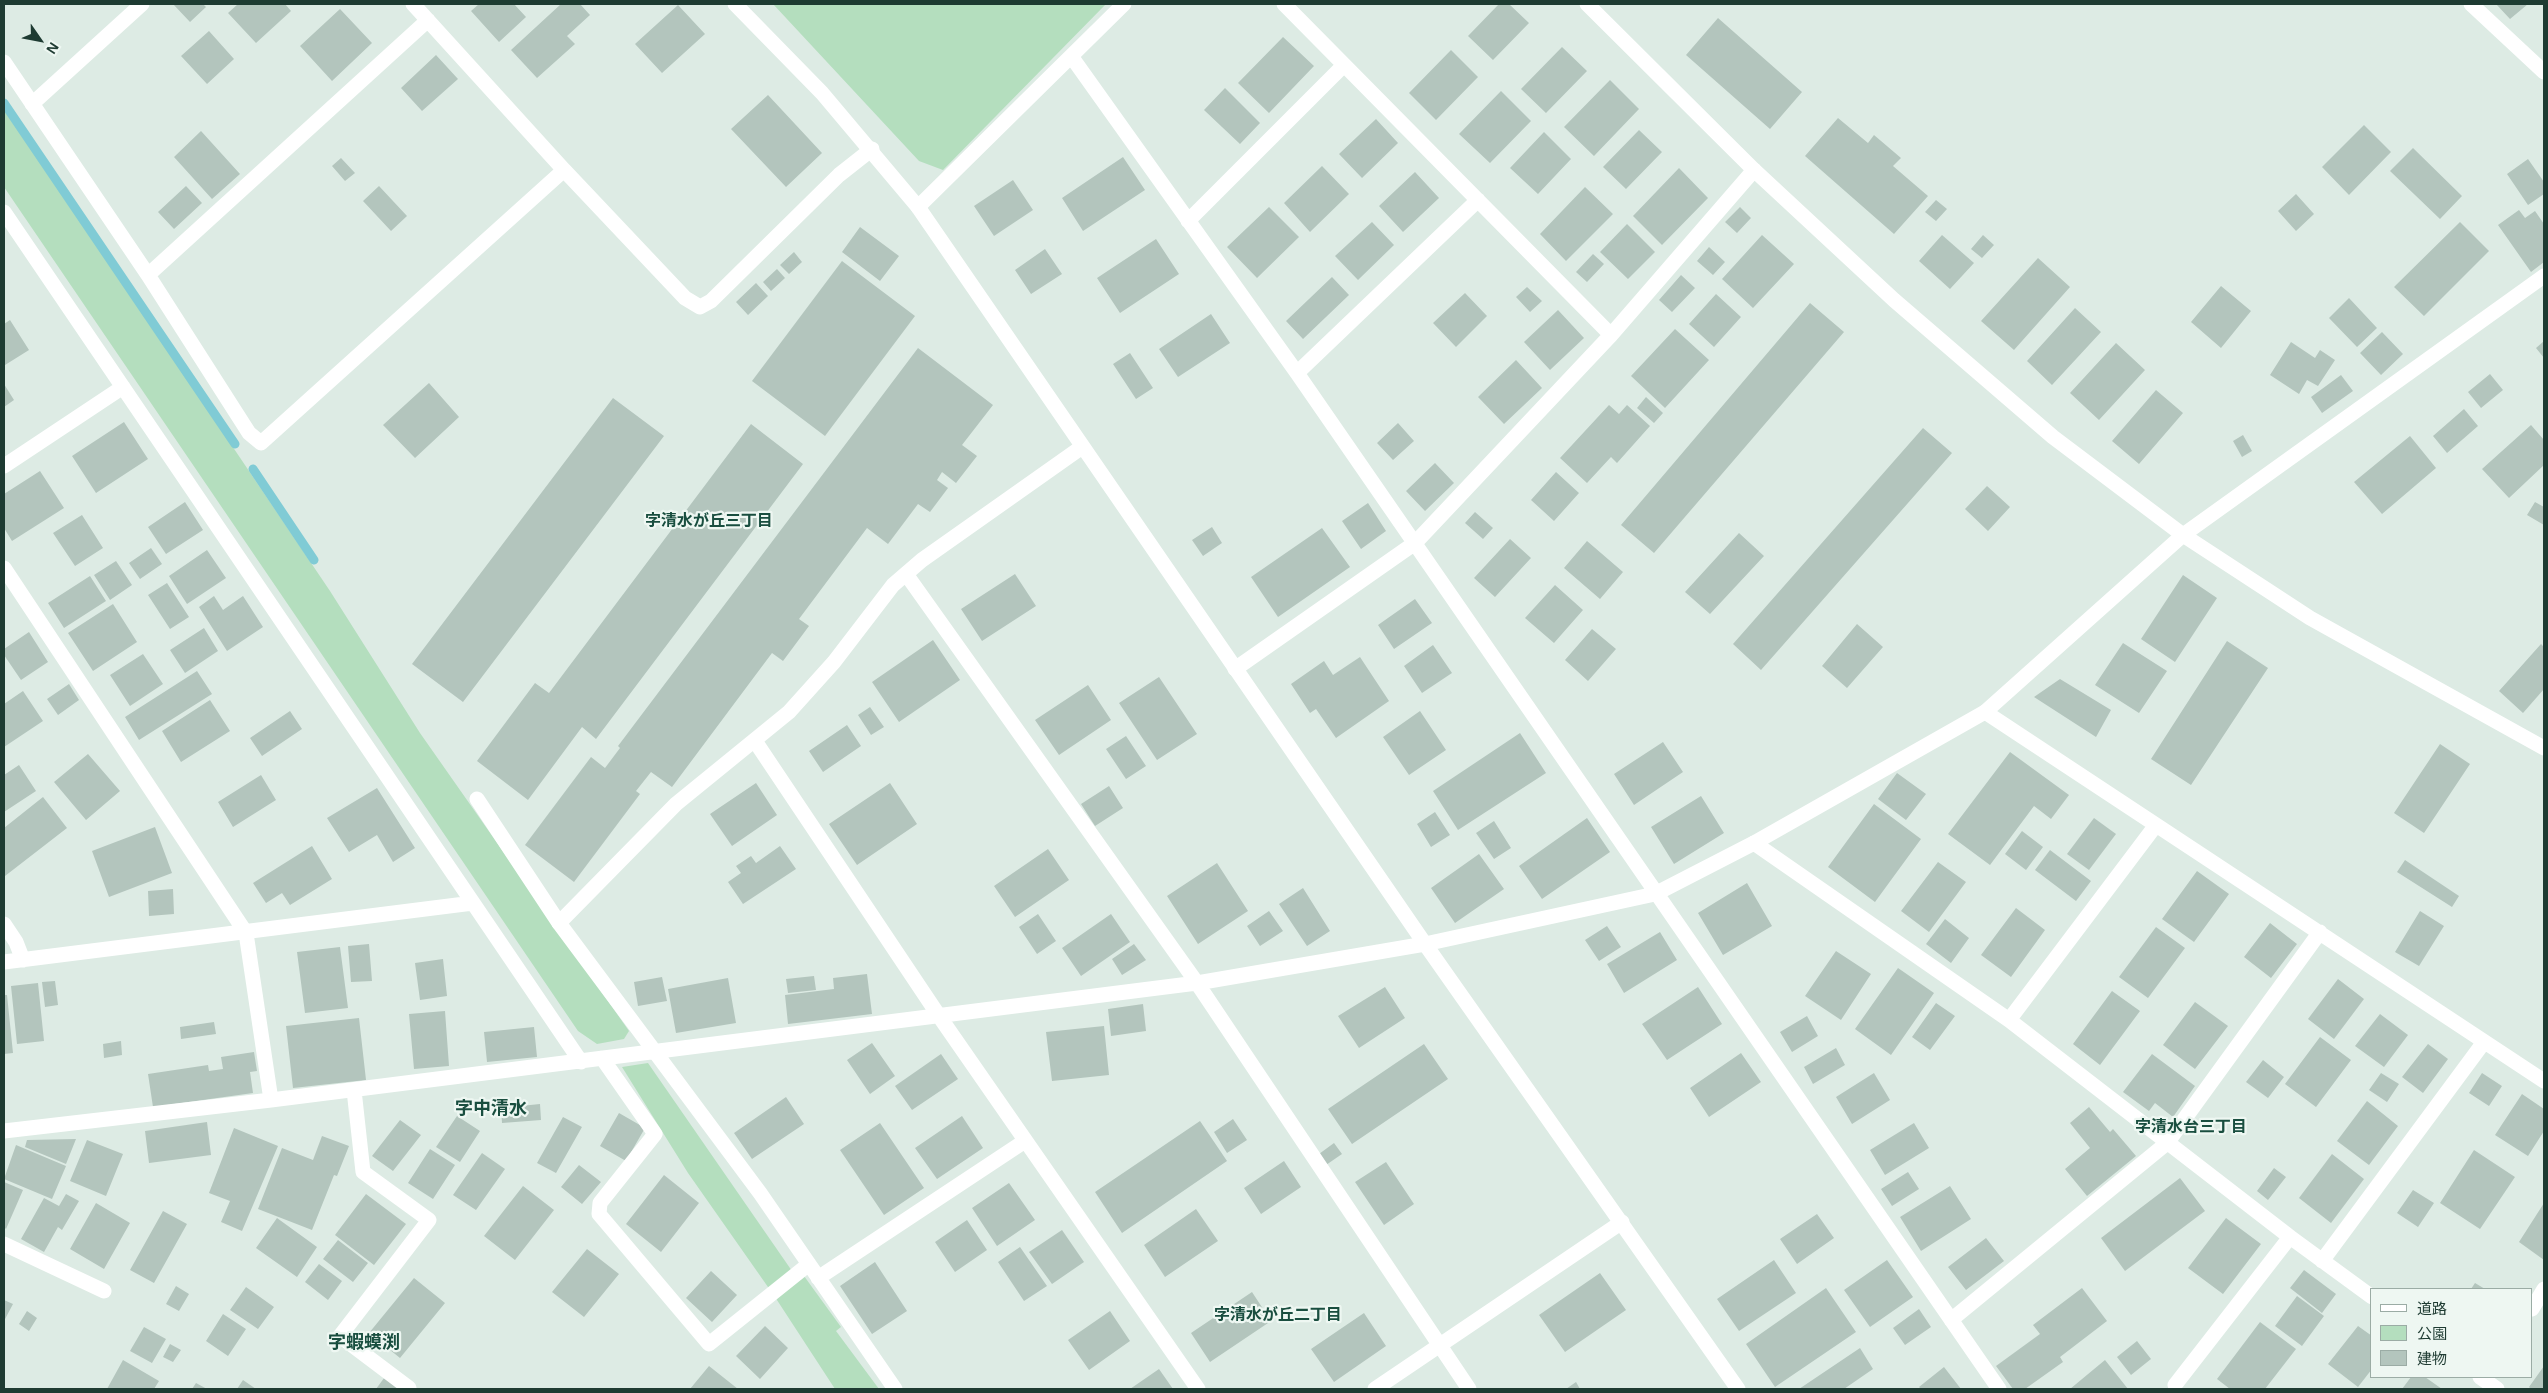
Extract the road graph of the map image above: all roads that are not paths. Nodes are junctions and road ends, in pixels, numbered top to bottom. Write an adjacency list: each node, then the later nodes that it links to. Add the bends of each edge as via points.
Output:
1 (142, 4): 13 (street)
2 (413, 4): 8 (street)
3 (735, 4): 14 (street, via 783,51)
4 (1124, 4): 9 (street)
5 (1284, 4): 11 (street)
6 (1587, 4): 16 (street)
7 (2471, 4): 12 (street)
8 (428, 20): 15 (street); 21 (street)
9 (1071, 56): 18 (street); 20 (street)
10 (4, 62): 13 (street)
11 (1344, 65): 17 (street); 20 (street)
12 (2544, 72)
13 (32, 104): 21 (street)
14 (872, 149): 15 (street, via 839,174 711,301 700,307 685,298); 18 (street)
15 (564, 170): 21 (street, via 261,443 249,433)
16 (1754, 170): 23 (street); 28 (street, via 1894,300 2053,437)
17 (1478, 200): 23 (street); 24 (street)
18 (918, 206): 26 (street)
19 (4, 212): 25 (street)
20 (1188, 221): 24 (street)
21 (148, 275)
22 (2544, 276): 28 (street)
23 (1611, 334): 29 (street)
24 (1297, 373): 29 (street)
25 (123, 386): 27 (street); 40 (street)
26 (1082, 447): 31 (street); 32 (street)
27 (4, 466)
28 (2183, 535): 33 (street); 35 (street, via 2310,618)
29 (1415, 543): 32 (street); 39 (street)
30 (4, 568): 44 (street)
31 (906, 574): 34 (street, via 893,585 834,662 790,712); 48 (street)
32 (1235, 669): 45 (street)
33 (1985, 712): 37 (street); 38 (street)
34 (755, 741): 41 (street, via 676,804); 49 (street)
35 (2544, 748)
36 (477, 799): 41 (street)
37 (2156, 826): 43 (street); 50 (street)
38 (1754, 843): 39 (street); 50 (street)
39 (1656, 894): 45 (street); 71 (street)
40 (473, 903): 44 (street); 54 (street)
41 (559, 923): 52 (street)
42 (4, 924): 46 (street)
43 (2320, 932): 51 (street); 60 (street)
44 (246, 933): 46 (street); 57 (street)
45 (1425, 944): 48 (street); 61 (street)
46 (23, 960): 47 (street)
47 (4, 962)
48 (1197, 983): 49 (street); 72 (street)
49 (939, 1016): 52 (street); 59 (street)
50 (2009, 1020): 60 (street)
51 (2484, 1042): 55 (street); 64 (street)
52 (654, 1052): 53 (street); 65 (street)
53 (602, 1058): 54 (street); 65 (street, via 656,1134 600,1203 599,1214 709,1344)
54 (581, 1062): 56 (street)
55 (2544, 1082)
56 (354, 1090): 57 (street); 73 (street, via 363,1172 429,1220 340,1336)
57 (271, 1100): 58 (street)
58 (4, 1131)
59 (1025, 1141): 66 (street); 76 (street)
60 (2167, 1143): 62 (street); 71 (street)
61 (1622, 1222): 72 (street); 79 (street)
62 (2290, 1238): 64 (street); 74 (street)
63 (4, 1244): 68 (street)
64 (2322, 1260): 69 (street)
65 (809, 1264): 66 (street)
66 (818, 1278): 75 (street)
67 (2544, 1289): 70 (street)
68 (104, 1291)
69 (2370, 1296)
70 (2533, 1307)
71 (1951, 1320): 80 (street)
72 (1440, 1345): 77 (street); 78 (street)
73 (409, 1388)
74 (2175, 1388)
75 (895, 1389)
76 (1198, 1389)
77 (1375, 1389)
78 (1469, 1389)
79 (1738, 1389)
80 (1999, 1389)

